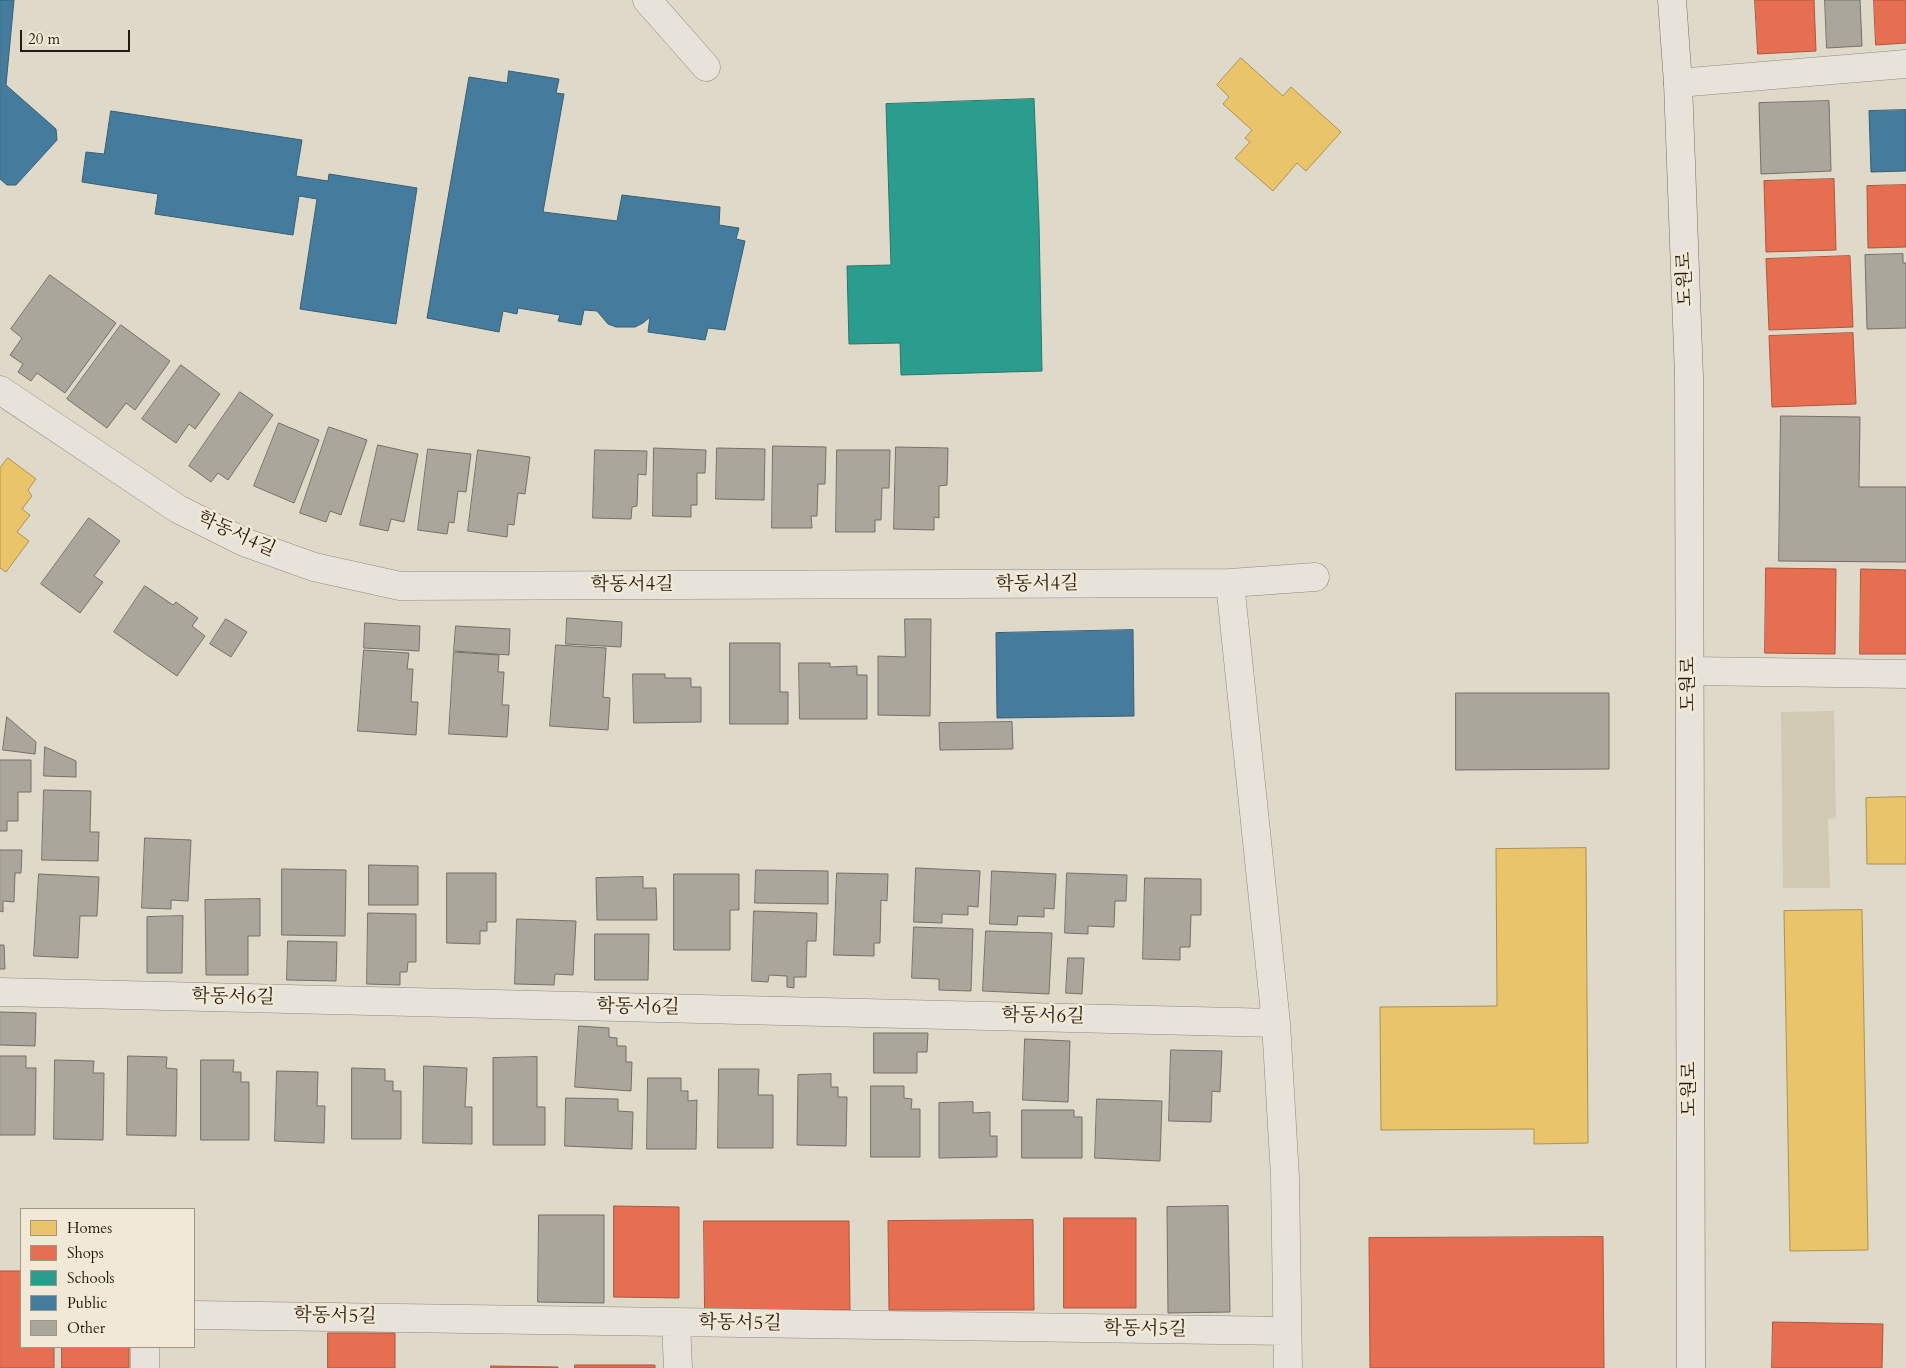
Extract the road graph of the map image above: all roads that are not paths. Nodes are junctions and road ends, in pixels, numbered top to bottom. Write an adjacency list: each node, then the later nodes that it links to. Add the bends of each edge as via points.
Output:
1 (647, 0): 4 (street)
2 (1672, 0): 5 (street, 도원로)
3 (1906, 64): 5 (street)
4 (706, 68)
5 (1678, 83): 9 (street, 도원로, via 1689,378)
6 (0, 390): 8 (street, 학동서4길, via 178,509 244,542 314,567 400,586)
7 (1315, 577): 8 (street, 학동서4길)
8 (1230, 583): 12 (street)
9 (1690, 672): 10 (street); 20 (street, 도원로)
10 (1906, 674)
11 (0, 992): 12 (street, 학동서6길)
12 (1276, 1023): 15 (street, via 1285,1177)
13 (195, 1315): 14 (street, 학동서5길)
14 (676, 1324): 15 (street, 학동서5길); 18 (street)
15 (1287, 1331): 19 (street)
16 (145, 1348): 17 (street)
17 (145, 1368)
18 (678, 1368)
19 (1288, 1368)
20 (1691, 1368)

